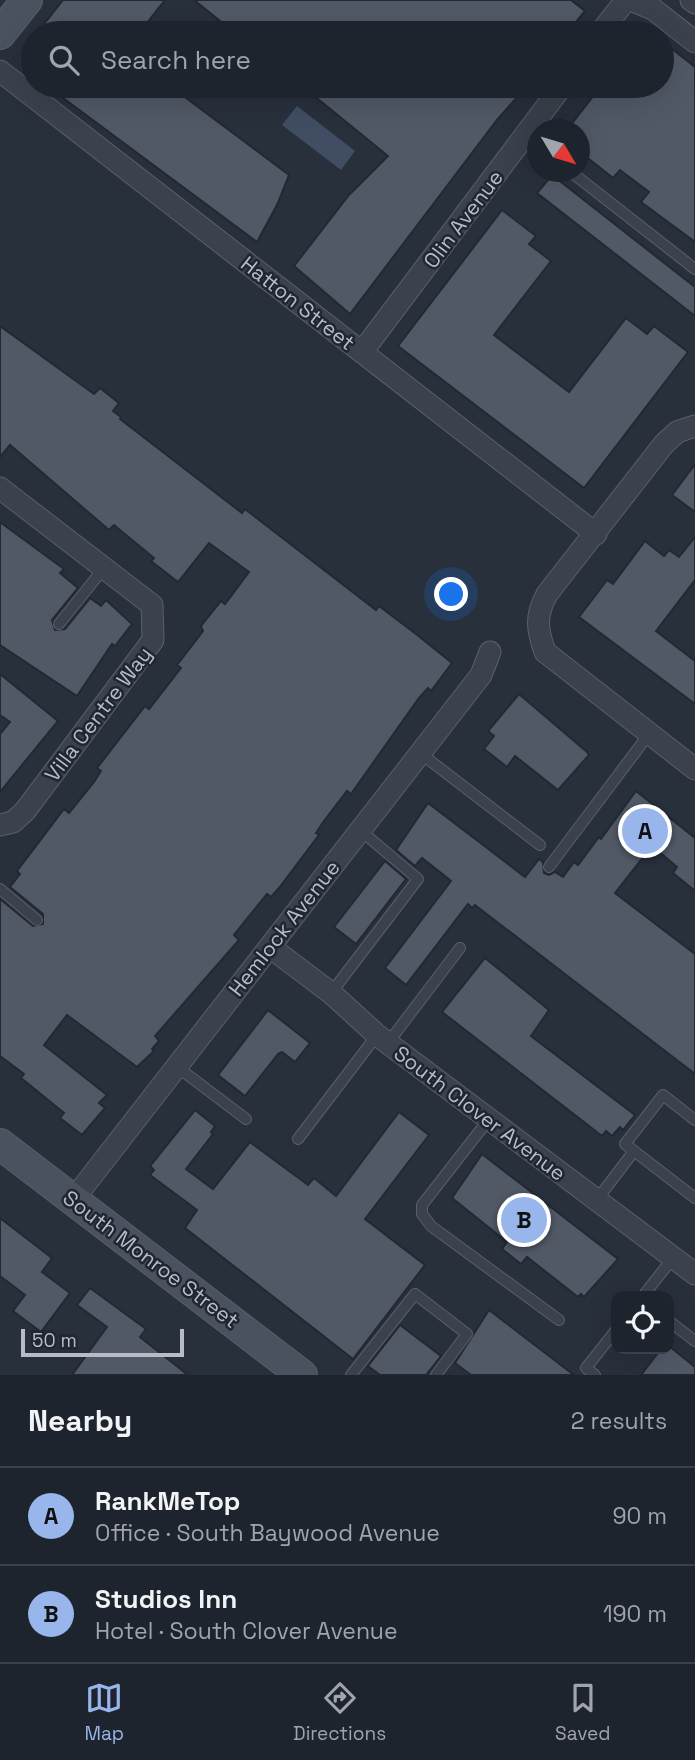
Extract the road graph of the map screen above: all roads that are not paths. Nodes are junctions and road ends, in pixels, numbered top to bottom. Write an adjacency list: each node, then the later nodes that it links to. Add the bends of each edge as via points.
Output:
1 (27, 0): 8 (main road)
2 (629, 0): 5 (street); 6 (street)
3 (691, 0): 4 (street)
4 (695, 4)
5 (611, 21)
6 (668, 21)
7 (674, 26): 9 (street)
8 (0, 34)
9 (695, 42)
10 (0, 71): 11 (street, Hatton Street)
11 (21, 87)
12 (35, 98): 18 (street, Hatton Street)
13 (555, 98): 14 (street, Olin Avenue)
14 (543, 119)
15 (527, 146): 18 (street, Olin Avenue)
16 (584, 182): 17 (lane)
17 (695, 269)
18 (362, 352): 21 (street, Hatton Street)
19 (694, 426): 21 (street, via 677,432 664,444)
20 (0, 488): 22 (street, Villa Centre Way)
21 (596, 534): 25 (street, via 547,594 537,611 537,630 545,652)
22 (104, 568): 23 (lane); 28 (street, Villa Centre Way, via 152,605 153,640 25,811)
23 (59, 624)
24 (490, 652): 26 (street, Hemlock Avenue, via 481,675)
25 (649, 734): 27 (street); 31 (lane)
26 (420, 753): 29 (street, Hemlock Avenue); 30 (lane)
27 (695, 769)
28 (1, 829)
29 (360, 830): 34 (street, Hemlock Avenue); 36 (lane, via 418,879)
30 (540, 845)
31 (549, 867)
32 (0, 889): 33 (lane)
33 (37, 920)
34 (270, 947): 36 (street, South Clover Avenue); 38 (street, Hemlock Avenue)
35 (460, 948): 37 (lane)
36 (331, 993): 37 (street, South Clover Avenue)
37 (382, 1039): 40 (street, South Clover Avenue); 42 (lane)
38 (176, 1066): 39 (lane); 46 (street, Hemlock Avenue)
39 (246, 1119)
40 (489, 1119): 47 (street, South Clover Avenue); 51 (lane, via 422,1205 422,1214 431,1226)
41 (695, 1120): 44 (lane, via 663,1095 625,1144)
42 (298, 1139)
43 (0, 1144): 46 (main road, South Monroe Street)
44 (634, 1151): 45 (lane); 47 (lane)
45 (695, 1198)
46 (73, 1200): 55 (main road, South Monroe Street)
47 (596, 1201): 48 (street, South Clover Avenue)
48 (673, 1258): 49 (street, South Clover Avenue); 50 (lane)
49 (695, 1274)
50 (647, 1291)
51 (559, 1320)
52 (674, 1325): 54 (lane)
53 (611, 1336): 58 (lane, via 586,1368)
54 (695, 1341)
55 (302, 1375)
56 (351, 1375): 57 (lane, via 415,1294 467,1334)
57 (436, 1375)
58 (595, 1375)

